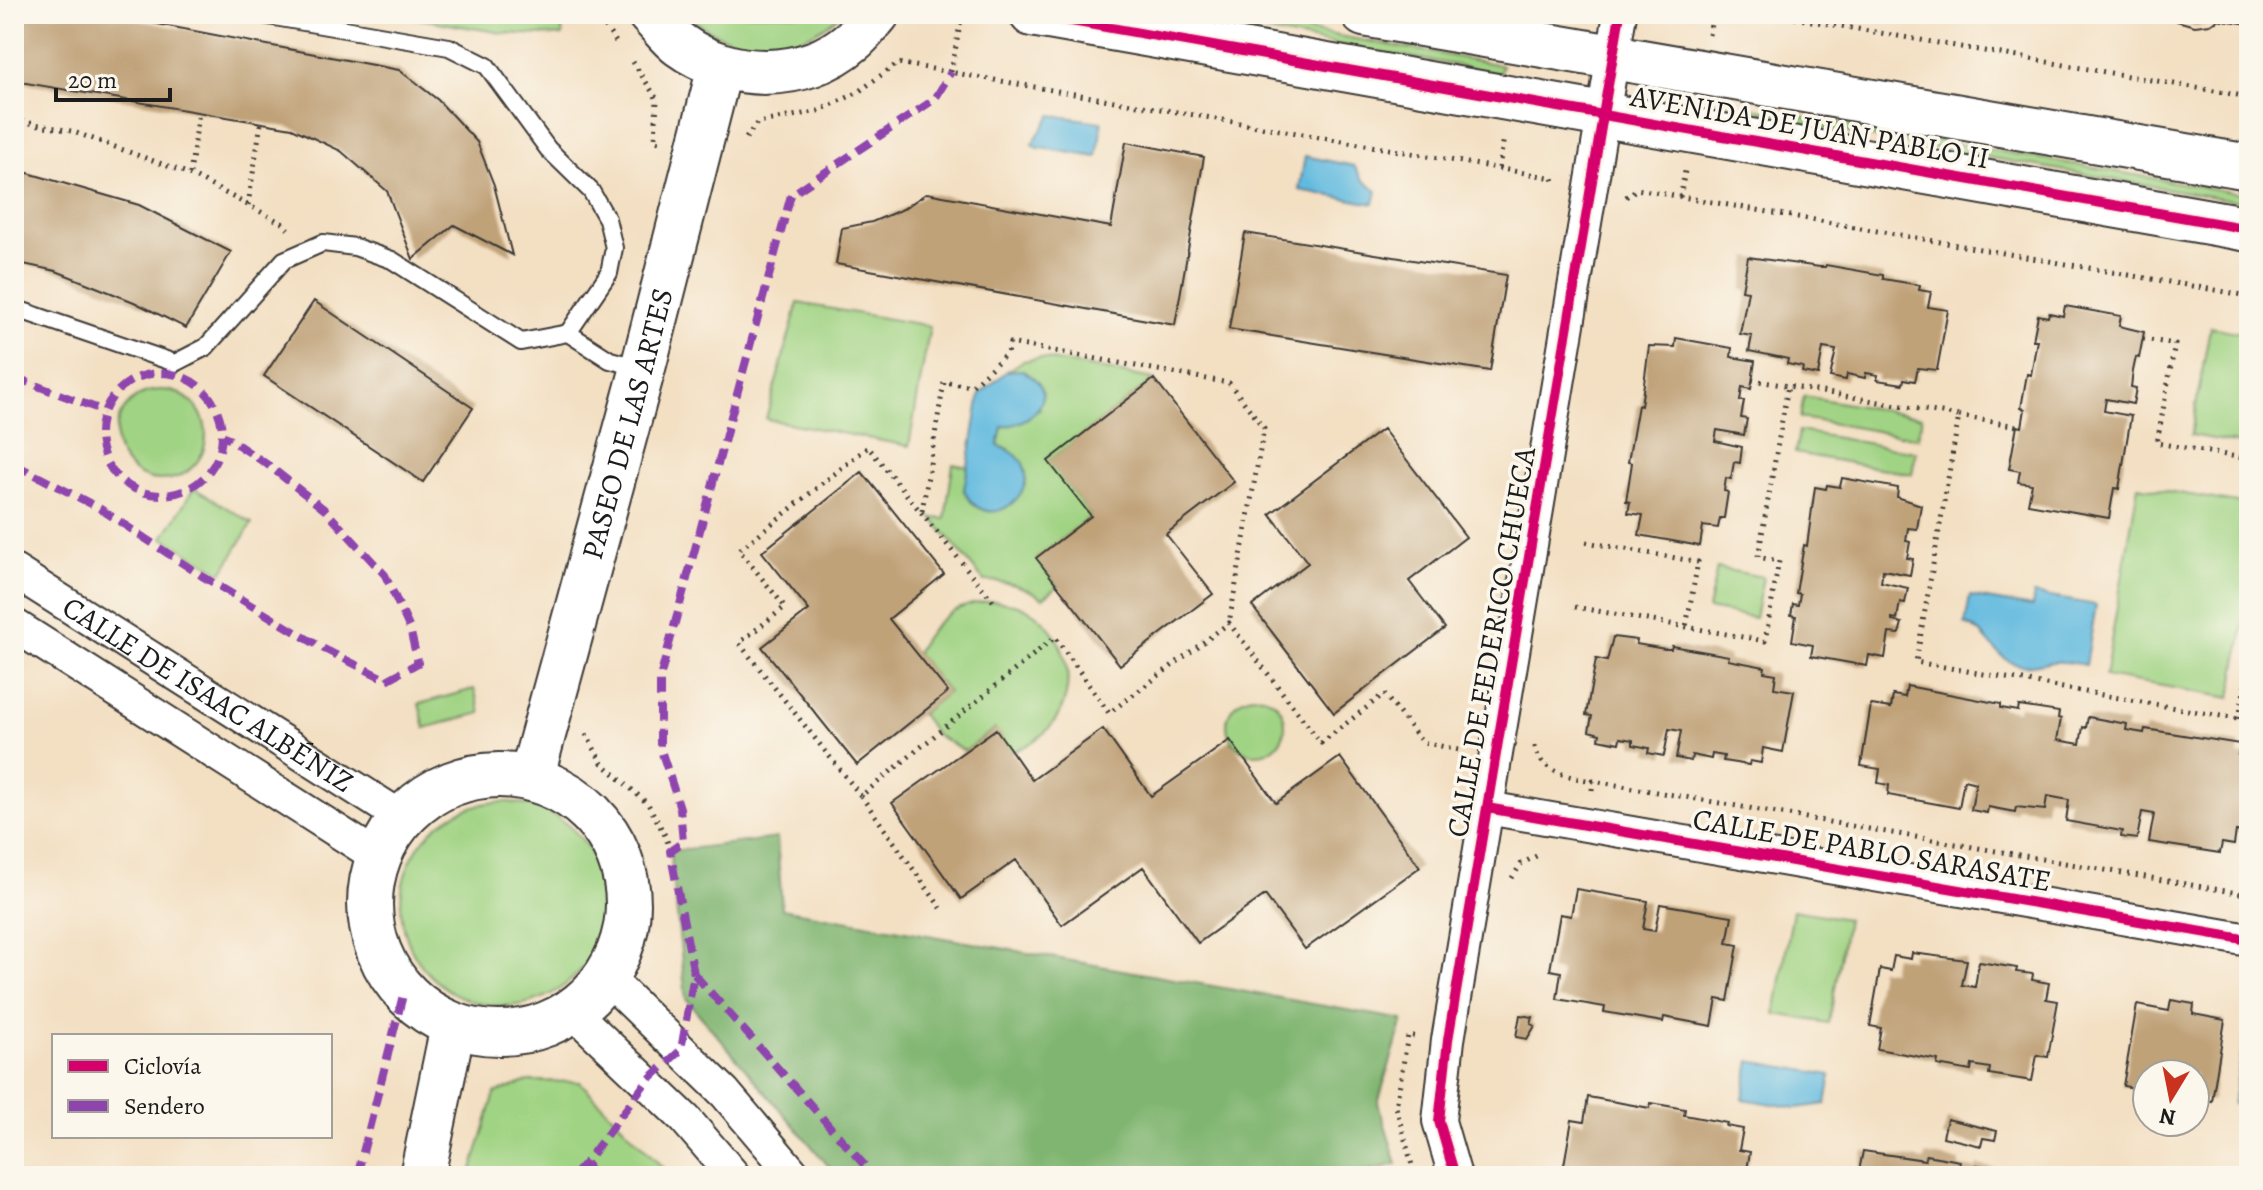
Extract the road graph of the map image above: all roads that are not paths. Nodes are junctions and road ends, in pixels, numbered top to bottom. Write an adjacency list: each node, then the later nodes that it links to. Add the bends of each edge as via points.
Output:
1 (257, 14): 13 (lane, via 449,47 487,66 548,149 591,191 607,219 614,248 609,273)
2 (650, 14): 8 (street, via 679,45)
3 (877, 14): 8 (street, via 852,42 817,62 769,73)
4 (1032, 14): 9 (street, AVENIDA DE JUAN PABLO II)
5 (1364, 14): 7 (street, AVENIDA DE JUAN PABLO II)
6 (1620, 14): 7 (street, CALLE DE FEDERICO CHUECA)
7 (1614, 57): 9 (street, CALLE DE FEDERICO CHUECA); 10 (street, AVENIDA DE JUAN PABLO II)
8 (720, 67): 14 (street, PASEO DE LAS ARTES)
9 (1604, 114): 11 (street, AVENIDA DE JUAN PABLO II); 18 (street, CALLE DE FEDERICO CHUECA)
10 (2249, 167)
11 (2249, 229)
12 (14, 308): 13 (lane, via 175,363 206,347 284,260 323,243 392,260 521,342)
13 (568, 333): 14 (lane, via 610,360)
14 (643, 368): 17 (street, PASEO DE LAS ARTES)
15 (14, 571): 19 (street, CALLE DE ISAAC ALBÉNIZ)
16 (14, 625): 20 (street, CALLE DE ISAAC ALBÉNIZ)
17 (531, 779): 19 (street, via 486,774 441,787); 22 (street, via 583,805 613,842 628,889 624,939)
18 (1487, 808): 21 (street, CALLE DE PABLO SARASATE); 28 (street, CALLE DE FEDERICO CHUECA, via 1439,1121)
19 (401, 817): 20 (street)
20 (378, 857): 24 (street, via 368,913 382,963 412,1001)
21 (2249, 940)
22 (607, 978): 23 (street); 27 (street, via 725,1093)
23 (573, 1012): 24 (street, via 504,1034); 26 (street, via 685,1119)
24 (453, 1026): 25 (street)
25 (422, 1176)
26 (734, 1176)
27 (795, 1176)
28 (1455, 1176)

